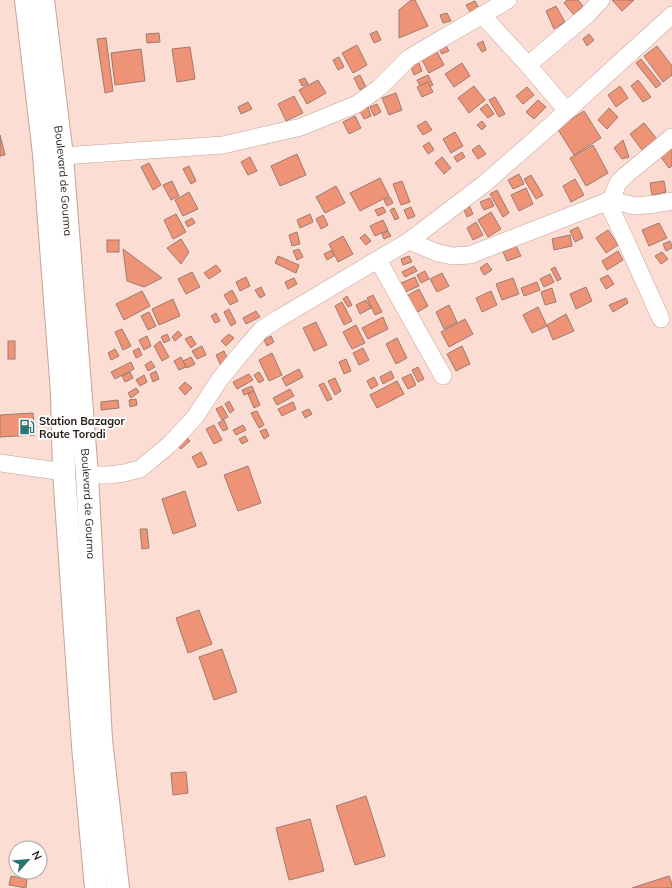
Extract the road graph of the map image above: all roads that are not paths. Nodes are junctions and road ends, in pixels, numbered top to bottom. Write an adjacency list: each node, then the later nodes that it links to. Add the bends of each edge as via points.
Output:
1 (26, 0): 18 (highway, Boulevard de Gourma, via 44,154 62,393)
2 (43, 0): 10 (highway, Boulevard de Gourma)
3 (508, 0): 5 (street)
4 (602, 0): 7 (street)
5 (482, 15): 7 (street); 10 (street, via 409,58 379,88 357,104 301,127 223,145)
6 (672, 15): 8 (street)
7 (528, 65): 8 (street)
8 (567, 111): 13 (street, via 484,184)
9 (672, 137): 11 (street, via 618,183)
10 (62, 156): 19 (highway, Boulevard de Gourma)
11 (609, 201): 12 (street, via 634,206); 13 (street, via 470,255 452,256); 15 (street)
12 (672, 201)
13 (409, 242): 14 (street)
14 (378, 260): 16 (street); 19 (street, via 261,330 220,380 195,417 170,444 140,469 109,475)
15 (661, 319)
16 (443, 376)
17 (0, 463): 18 (street)
18 (64, 472): 19 (highway); 20 (highway, Boulevard de Gourma, via 83,746)
19 (87, 475): 21 (highway, Boulevard de Gourma, via 101,740)
20 (96, 888)
21 (118, 888)

